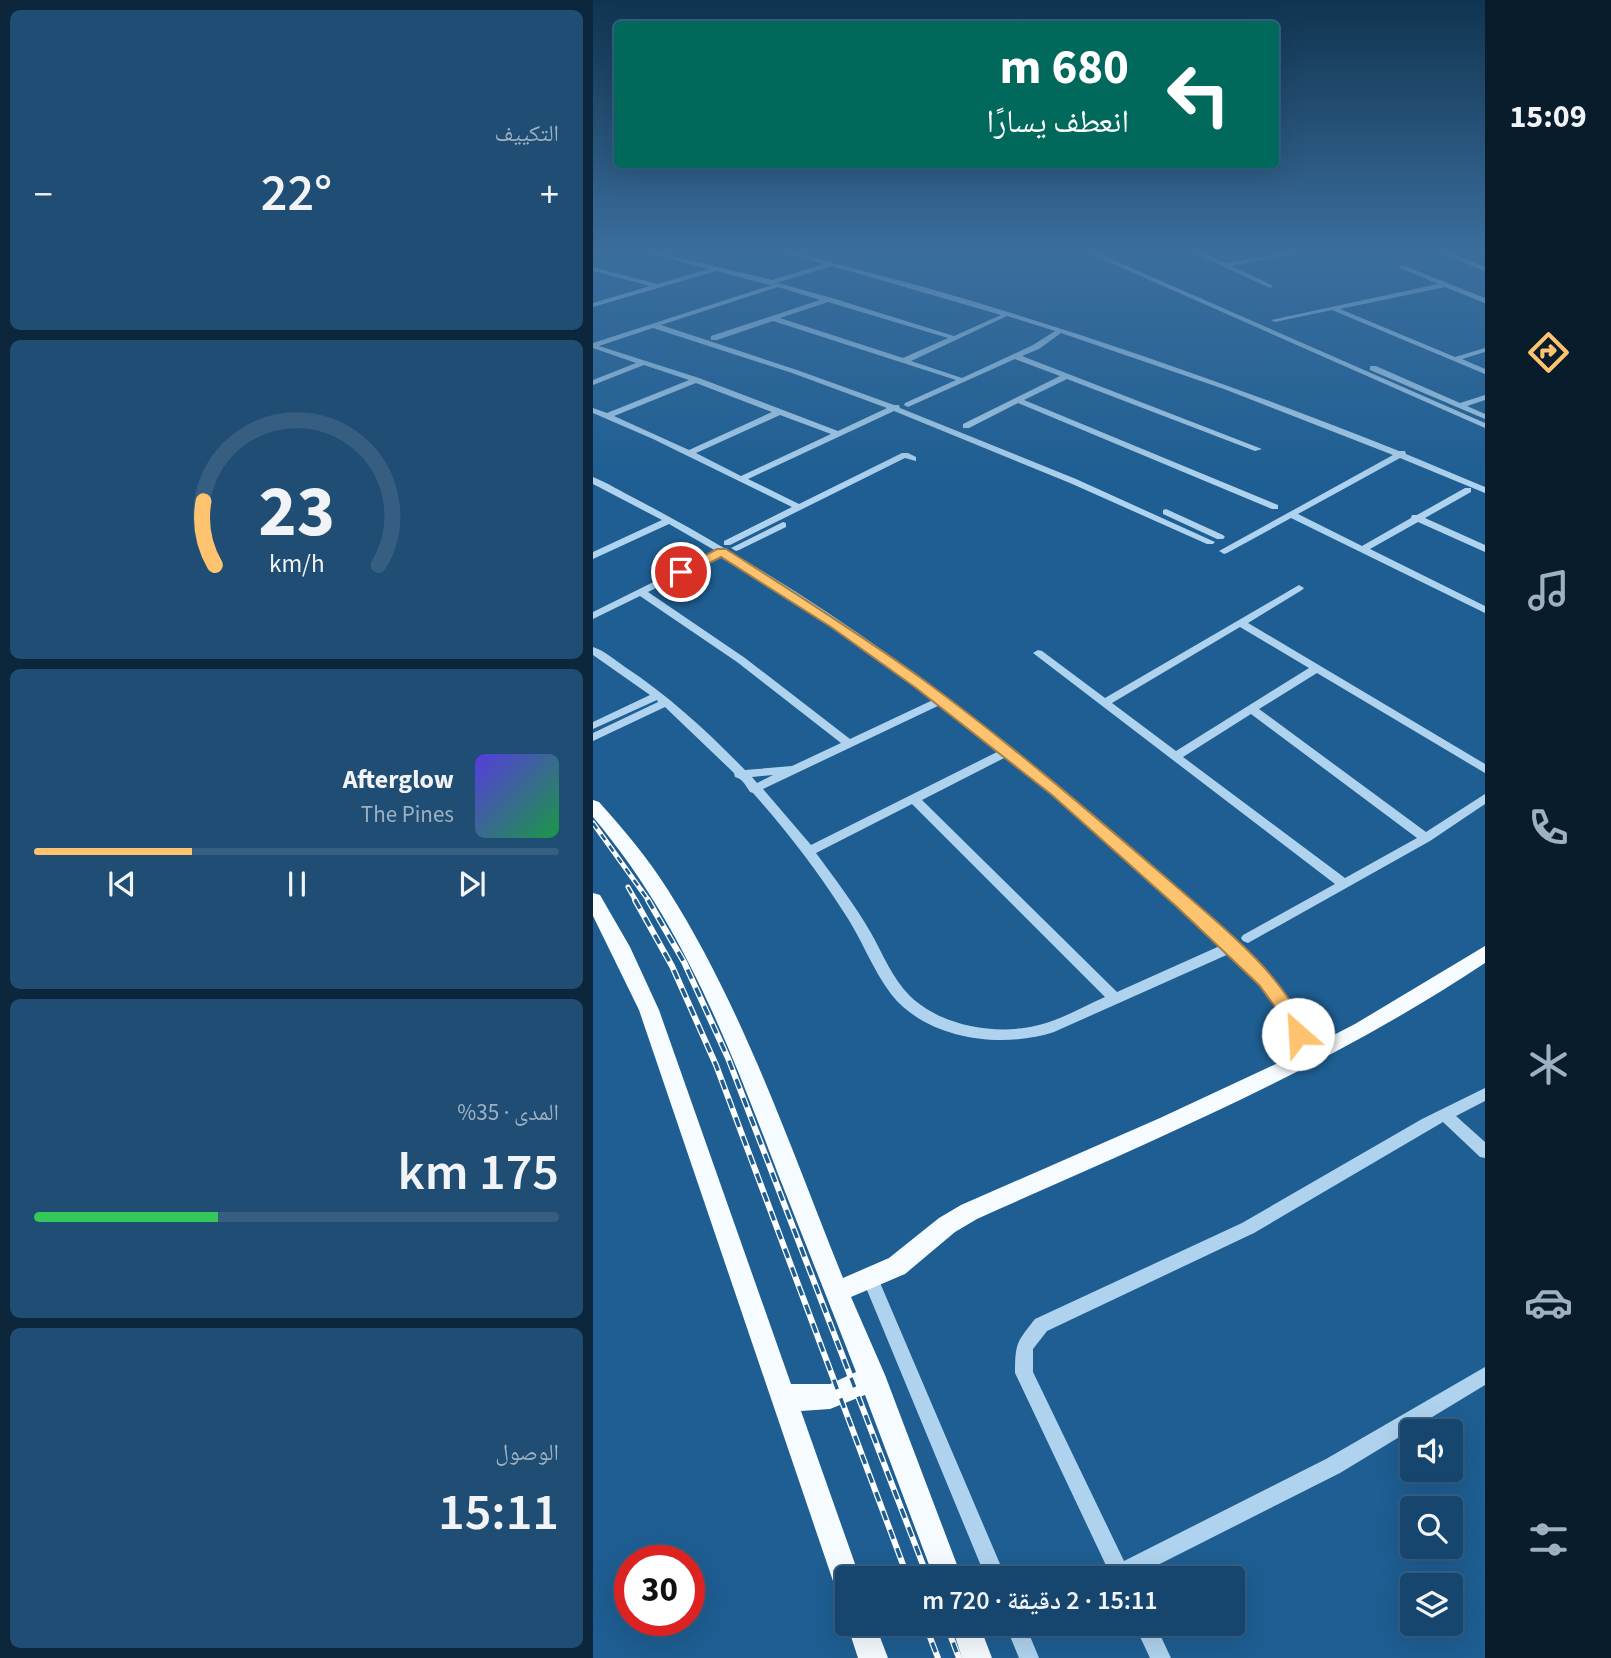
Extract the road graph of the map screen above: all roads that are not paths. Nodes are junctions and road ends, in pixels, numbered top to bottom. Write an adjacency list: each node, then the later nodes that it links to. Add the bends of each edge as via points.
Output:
1 (633, 329): 16 (street)
2 (636, 329): 16 (street)
3 (676, 329): 13 (street)
4 (739, 329): 14 (street)
5 (808, 329): 20 (street)
6 (927, 329): 15 (street)
7 (974, 329): 15 (street)
8 (1055, 329): 12 (street)
9 (1270, 329): 28 (street)
10 (1281, 329): 26 (street)
11 (1384, 329): 19 (street)
12 (1060, 331): 18 (street); 44 (street, via 1264,401)
13 (684, 332): 14 (street); 33 (street)
14 (714, 338): 31 (street)
15 (955, 338): 20 (street)
16 (593, 343): 21 (street)
17 (1485, 350): 19 (street)
18 (1014, 356): 23 (street); 25 (street)
19 (1455, 359): 22 (street)
20 (906, 360): 25 (street)
21 (644, 362): 24 (street); 27 (street)
22 (1485, 372)
23 (1067, 376): 30 (street); 41 (street)
24 (696, 380): 35 (street); 37 (street)
25 (962, 380): 31 (street)
26 (1400, 380): 28 (street); 32 (street)
27 (593, 383)
28 (1389, 384): 39 (street)
29 (1485, 397): 32 (street)
30 (1017, 400): 38 (street); 49 (street)
31 (908, 405): 38 (street)
32 (1460, 406): 36 (street)
33 (896, 407): 40 (street); 55 (street, via 1049,468)
34 (593, 410): 37 (street)
35 (781, 411): 40 (street); 43 (street)
36 (1483, 411)
37 (607, 416): 43 (street)
38 (966, 426): 54 (street)
39 (1485, 426)
40 (838, 434): 45 (street)
41 (1258, 449)
42 (1409, 450): 44 (street)
43 (689, 453): 45 (street)
44 (1399, 455): 48 (street); 51 (street)
45 (741, 479): 50 (street)
46 (593, 481): 53 (street)
47 (1468, 489): 52 (street)
48 (1485, 490)
49 (1275, 507)
50 (798, 508): 56 (street); 56 (street, via 905,455 913,458)
51 (1291, 514): 61 (street); 63 (street)
52 (1415, 517): 61 (street); 62 (street)
53 (667, 521): 59 (street); 64 (street)
54 (1187, 522): 55 (street); 57 (street)
55 (1177, 527): 58 (street)
56 (767, 528): 59 (street); 60 (street)
57 (1220, 537)
58 (1210, 542)
59 (724, 547): 66 (street); 74 (street)
60 (736, 548)
61 (1363, 549): 67 (street)
62 (1485, 549)
63 (1224, 551)
64 (593, 556)
65 (1299, 589): 69 (street)
66 (641, 592): 68 (street); 79 (street, via 750,667)
67 (1485, 610)
68 (594, 617)
69 (1241, 623): 72 (street); 75 (street)
70 (593, 650): 73 (street)
71 (1038, 653): 75 (street)
72 (1317, 668): 76 (street); 82 (street)
73 (661, 699): 77 (street); 78 (street); 84 (street)
74 (942, 700): 79 (street); 80 (street)
75 (1106, 702): 81 (street)
76 (1252, 709): 81 (street); 89 (street)
77 (593, 726)
78 (593, 737)
79 (849, 744): 83 (street)
80 (1008, 751): 87 (street); 94 (street)
81 (1177, 755): 91 (street)
82 (1485, 769)
83 (794, 770): 84 (street); 85 (street)
84 (739, 774): 85 (street)
85 (754, 789): 90 (street)
86 (1485, 798): 89 (street)
87 (914, 799): 90 (street); 96 (street)
88 (593, 806): 102 (main road, via 664,896 730,1025)
89 (1426, 838): 91 (street)
90 (808, 852): 96 (street, via 865,934 894,988 935,1020 975,1032 1020,1034 1063,1023)
91 (1344, 884): 93 (street)
92 (593, 900): 105 (main road, via 649,1010)
93 (1248, 939)
94 (1231, 947): 96 (street); 97 (street, via 1275,991)
95 (1485, 953): 101 (main road, via 1403,1006 1293,1065 962,1216 906,1260)
96 (1116, 999)
97 (1298, 1034)
98 (1485, 1094): 99 (street)
99 (1444, 1114): 100 (street); 109 (street, via 1248,1228 1049,1321 1028,1338 1022,1356 1024,1373)
100 (1485, 1152)
101 (870, 1278): 102 (main road); 108 (street)
102 (837, 1292): 104 (main road)
103 (1485, 1374): 110 (street, via 1333,1466)
104 (872, 1375): 105 (main road, via 850,1391 829,1398); 107 (main road)
105 (783, 1395): 106 (main road)
106 (842, 1566)
107 (944, 1566)
108 (991, 1566)
109 (1116, 1566)
110 (1140, 1566)
111 (865, 1636): 115 (main road)
112 (969, 1636): 116 (main road)
113 (1020, 1636): 117 (street)
114 (1150, 1636): 118 (street)
115 (873, 1658)
116 (977, 1658)
117 (1029, 1658)
118 (1161, 1658)

